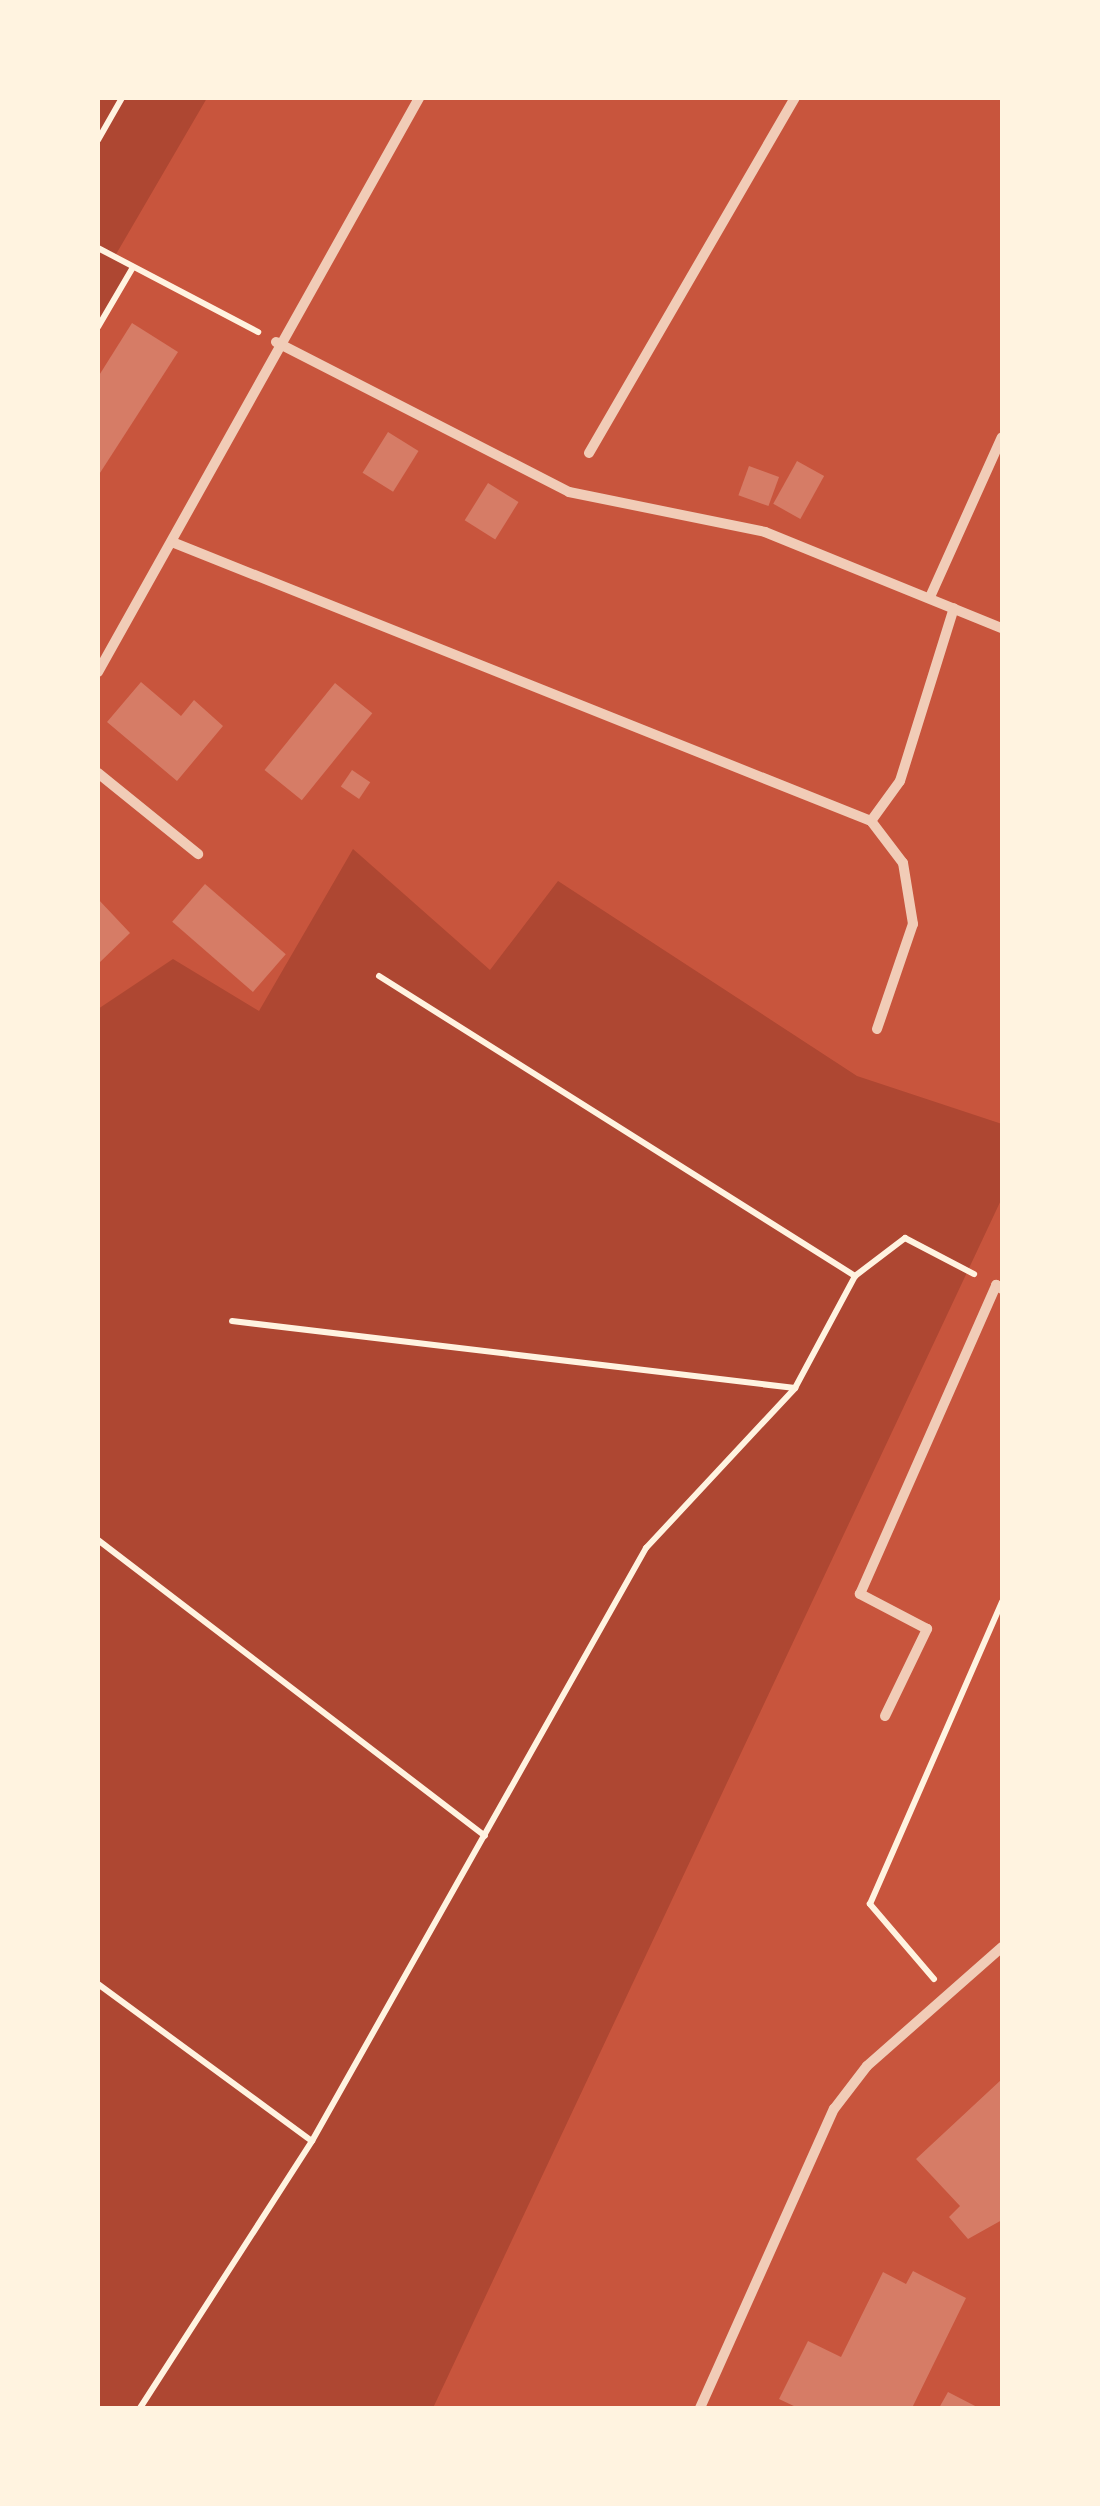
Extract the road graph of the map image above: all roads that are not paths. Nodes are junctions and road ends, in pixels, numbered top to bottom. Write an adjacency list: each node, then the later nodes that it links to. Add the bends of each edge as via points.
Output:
1 (419, 98): 3 (street)
2 (795, 98): 5 (street)
3 (276, 342): 6 (street); 7 (street, via 569,492 765,532)
4 (1002, 437): 7 (street)
5 (589, 453)
6 (172, 542): 10 (street); 12 (street)
7 (930, 598): 8 (street)
8 (954, 608): 9 (street); 12 (street, via 900,781)
9 (1002, 628)
10 (98, 672)
11 (98, 773): 13 (street)
12 (871, 821): 14 (street, via 903,862 912,924)
13 (198, 854)
14 (877, 1029)
15 (999, 1287): 16 (street, via 860,1594 927,1628)
16 (886, 1716)
17 (1002, 1947): 18 (street, via 867,2066 834,2110)
18 (700, 2408)

